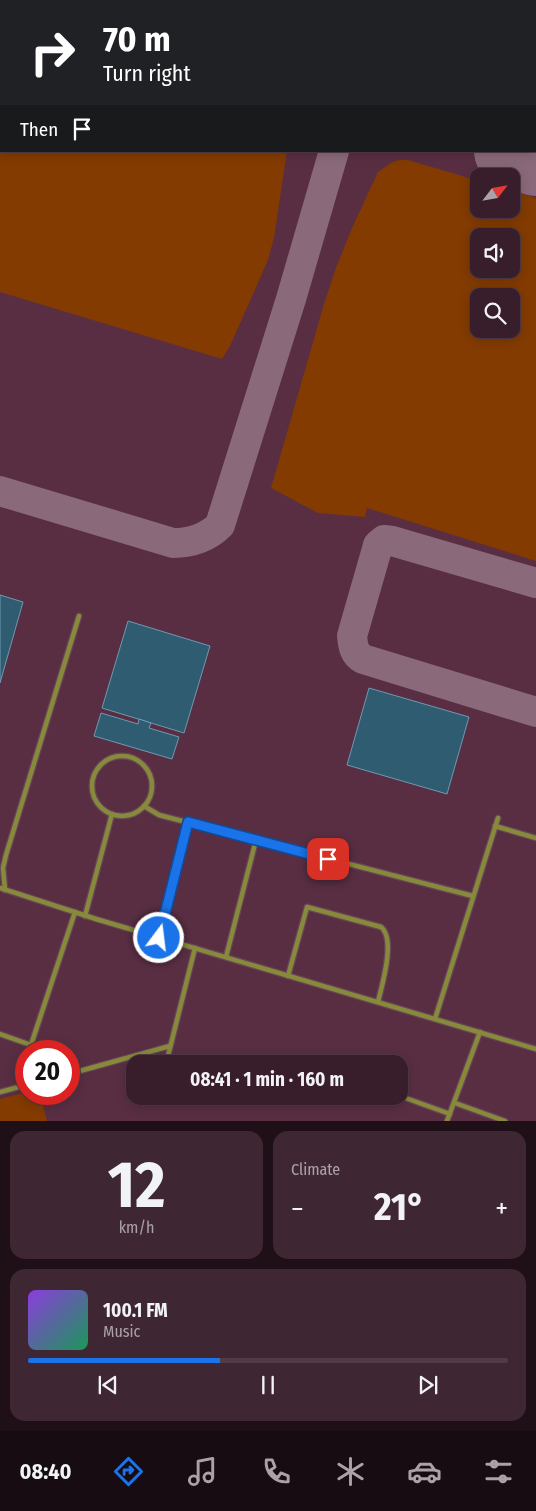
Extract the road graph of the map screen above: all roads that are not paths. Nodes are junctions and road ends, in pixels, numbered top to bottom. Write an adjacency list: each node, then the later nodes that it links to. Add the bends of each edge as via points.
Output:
1 (79, 616): 9 (lane, via 6,855)
2 (144, 806): 3 (lane, via 132,814); 3 (lane, via 152,792 149,772 134,758 115,756 99,766 92,784 97,802); 5 (lane, via 159,815)
3 (112, 814): 12 (lane)
4 (498, 818): 6 (lane)
5 (188, 822): 8 (lane); 13 (lane)
6 (495, 826): 7 (lane); 10 (lane)
7 (536, 838)
8 (256, 840): 10 (lane); 15 (lane)
9 (2, 889): 11 (lane)
10 (473, 896): 18 (lane)
11 (75, 912): 12 (lane); 20 (lane, via 31,1045)
12 (85, 916): 13 (lane)
13 (159, 938): 14 (lane)
14 (194, 948): 15 (lane); 21 (lane)
15 (226, 958): 16 (lane)
16 (288, 976): 17 (lane); 17 (lane, via 307,907 381,927 387,936 388,952)
17 (378, 1002): 18 (lane)
18 (435, 1019): 19 (lane)
19 (480, 1032): 22 (lane); 28 (lane)
20 (0, 1034)
21 (170, 1046): 23 (lane); 24 (lane)
22 (536, 1049)
23 (168, 1055)
24 (80, 1071)
25 (15, 1088): 26 (lane)
26 (0, 1092)
27 (408, 1099): 29 (lane)
28 (455, 1103): 29 (lane); 31 (lane)
29 (450, 1114): 30 (lane)
30 (447, 1121)
31 (505, 1121)

